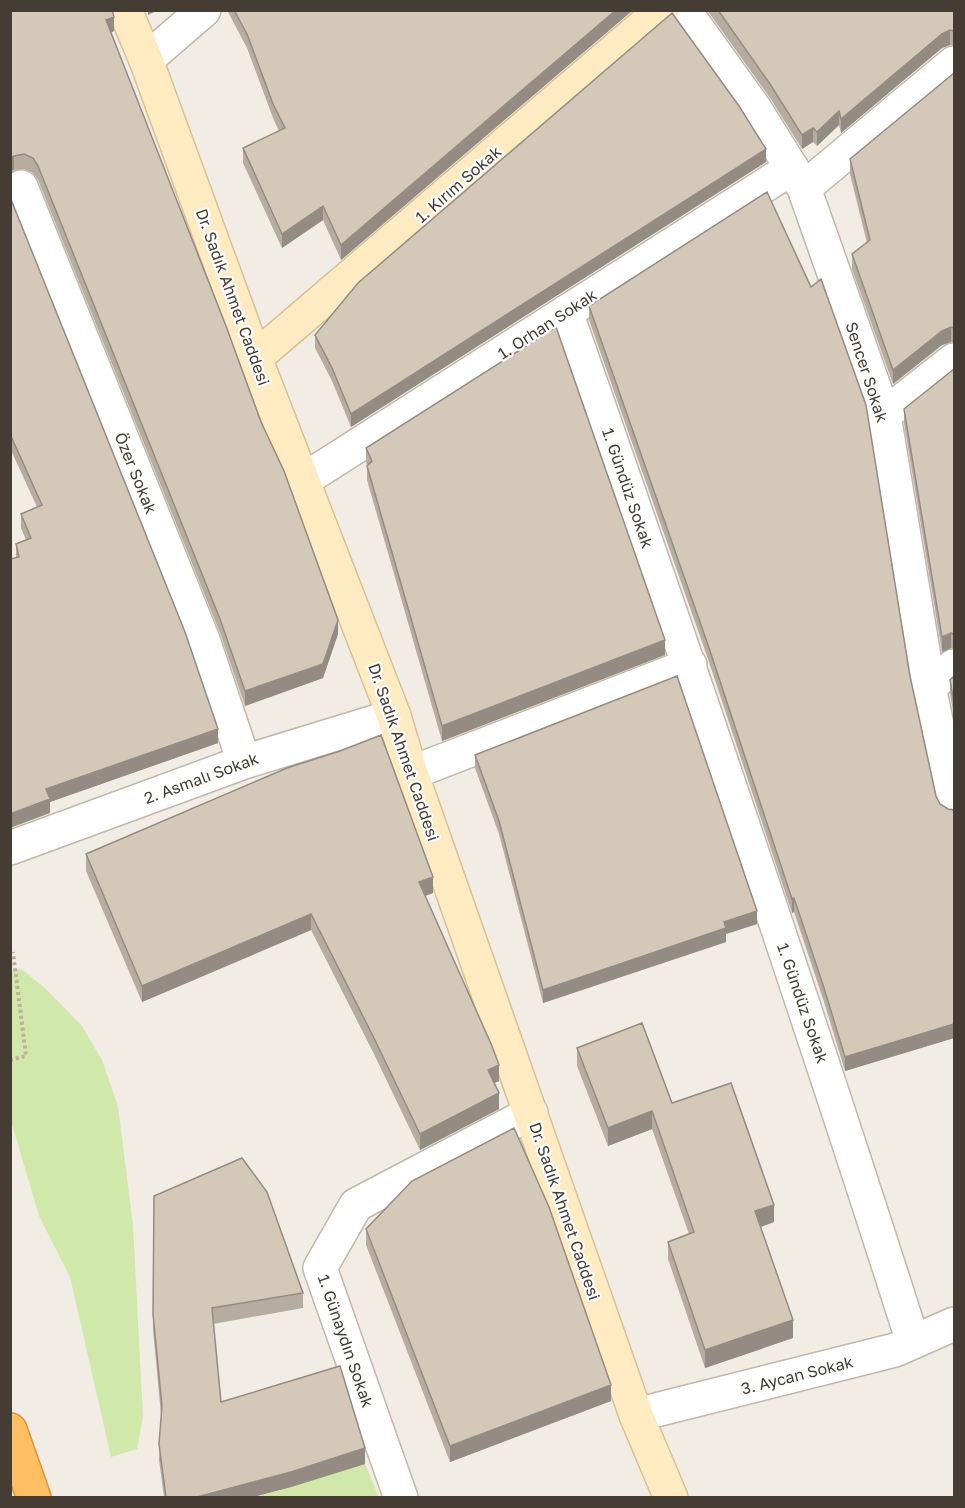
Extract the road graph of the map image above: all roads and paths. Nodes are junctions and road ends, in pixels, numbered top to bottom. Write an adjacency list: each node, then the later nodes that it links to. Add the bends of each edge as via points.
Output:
1 (126, 10): 5 (main road, Dr. Sadık Ahmet Caddesi)
2 (204, 10): 5 (street)
3 (662, 10): 10 (main road, 1. Kırım Sokak)
4 (684, 10): 7 (street, Sencer Sokak)
5 (146, 60): 10 (main road, Dr. Sadık Ahmet Caddesi)
6 (954, 63): 7 (street, 1. Orhan Sokak)
7 (798, 178): 9 (street, 1. Orhan Sokak); 12 (street, Sencer Sokak)
8 (21, 187): 18 (street, Özer Sokak, via 203,640)
9 (566, 312): 13 (street, 1. Orhan Sokak); 14 (street, 1. Gündüz Sokak)
10 (255, 358): 13 (main road, Dr. Sadık Ahmet Caddesi)
11 (954, 360): 12 (street)
12 (884, 415): 16 (street, Sencer Sokak)
13 (302, 481): 17 (main road, Dr. Sadık Ahmet Caddesi)
14 (690, 665): 19 (street); 26 (street, 1. Gündüz Sokak)
15 (954, 666): 16 (street)
16 (928, 687): 20 (street, Sencer Sokak)
17 (394, 716): 18 (street, 2. Asmalı Sokak); 19 (main road, Dr. Sadık Ahmet Caddesi)
18 (244, 762): 21 (street, 2. Asmalı Sokak)
19 (411, 773): 24 (main road, Dr. Sadık Ahmet Caddesi)
20 (954, 806)
21 (10, 848)
22 (13, 952): 23 (path, via 26,1056)
23 (10, 1060)
24 (531, 1113): 27 (main road, Dr. Sadık Ahmet Caddesi); 30 (street, 1. Günaydın Sokak, via 356,1205 320,1268)
25 (954, 1324): 26 (street, 3. Aycan Sokak)
26 (913, 1342): 27 (street, 3. Aycan Sokak, via 895,1350)
27 (636, 1415): 31 (main road, Dr. Sadık Ahmet Caddesi)
28 (10, 1430): 29 (highway)
29 (34, 1497)
30 (402, 1497)
31 (671, 1497)

